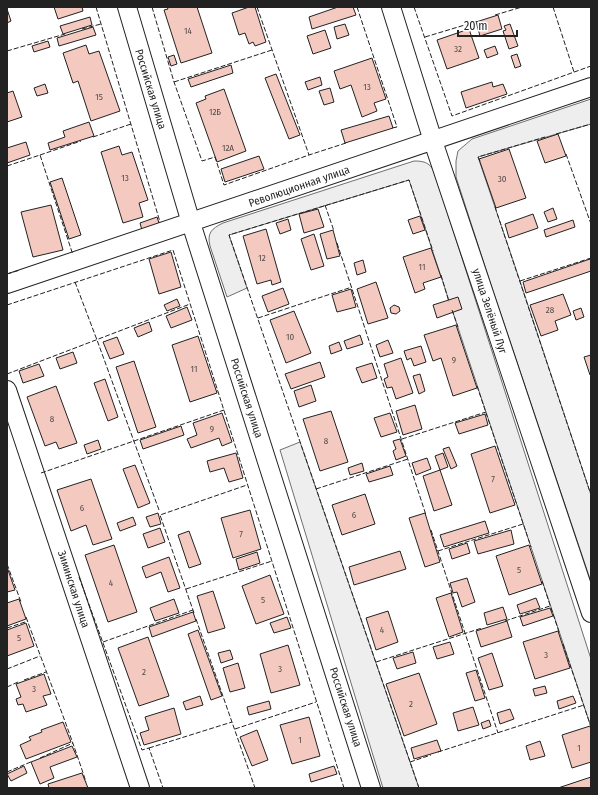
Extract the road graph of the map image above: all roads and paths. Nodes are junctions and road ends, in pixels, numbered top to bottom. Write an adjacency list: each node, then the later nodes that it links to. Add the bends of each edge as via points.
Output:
1 (127, 7): 5 (street, Российская улица)
2 (391, 7): 4 (street, улица Зелёный Луг)
3 (591, 88): 4 (street, Революционная улица)
4 (433, 141): 5 (street, Революционная улица); 8 (street, улица Зелёный Луг)
5 (191, 223): 6 (street, Революционная улица); 10 (street, Российская улица)
6 (7, 284)
7 (7, 390): 9 (street, Зиминская улица)
8 (591, 613)
9 (140, 788)
10 (372, 788)

